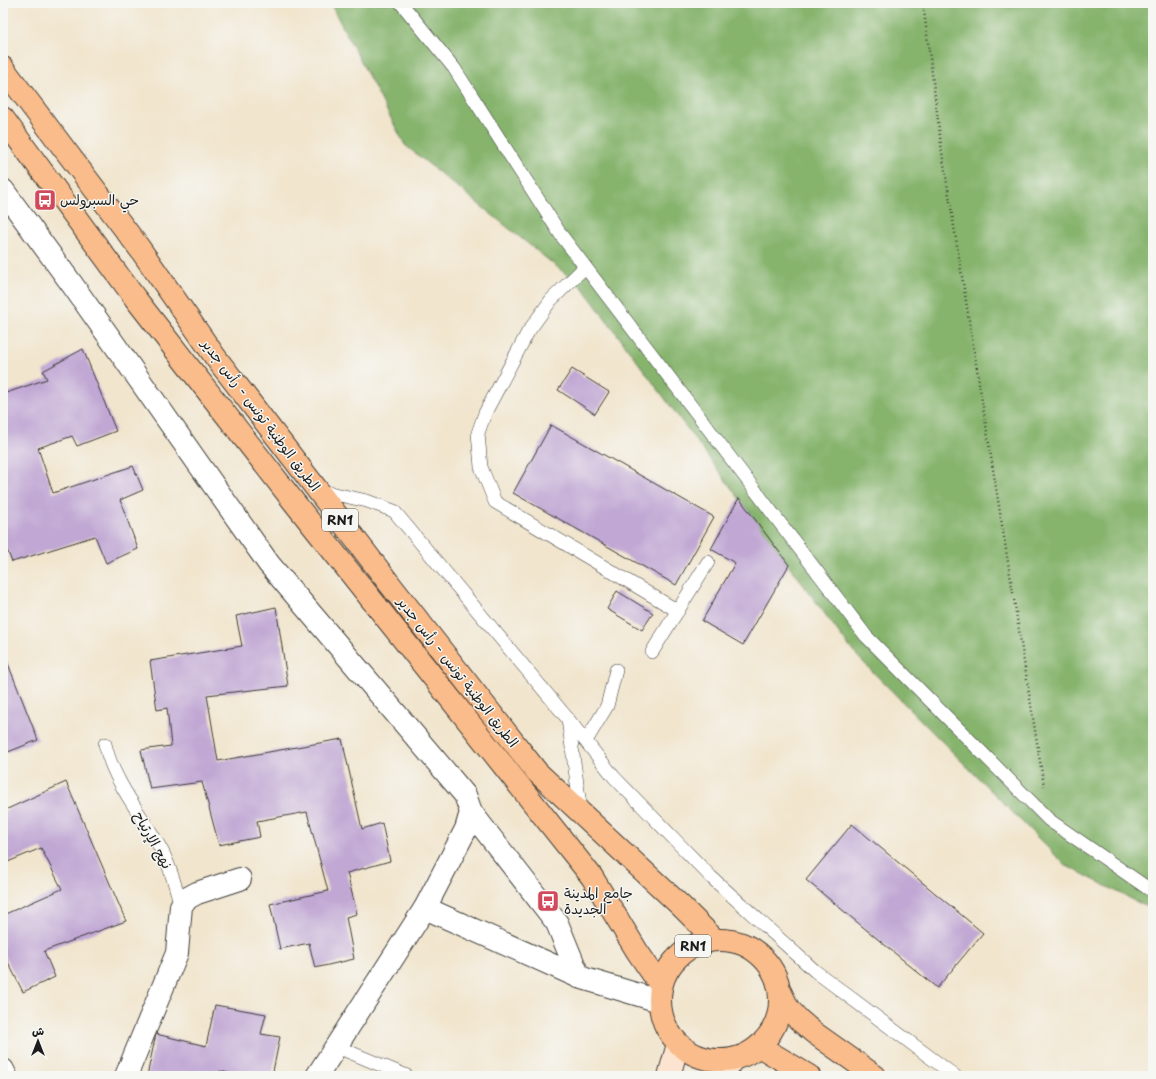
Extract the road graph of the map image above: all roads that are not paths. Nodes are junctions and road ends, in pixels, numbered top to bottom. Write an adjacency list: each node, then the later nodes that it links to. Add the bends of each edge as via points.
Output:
1 (401, 3): 5 (lane, via 454,68 561,235)
2 (3, 68): 6 (main road, الطريق الوطنية تونس - رأس جدير / RN1, via 140,249 216,358)
3 (3, 118): 23 (main road, الطريق الوطنية تونس - رأس جدير / RN1, via 135,298 592,877)
4 (3, 190): 14 (street, via 269,564 465,795)
5 (585, 267): 8 (lane, via 551,300 528,332 485,413 478,433 481,467 495,502); 17 (lane, via 866,636 1049,820)
6 (317, 490): 11 (lane, via 367,500 394,511); 15 (main road, الطريق الوطنية تونس - رأس جدير / RN1, via 537,772)
7 (708, 562): 8 (lane)
8 (678, 611): 9 (lane)
9 (652, 652)
10 (616, 670): 12 (lane, via 607,706)
11 (568, 719): 12 (lane); 15 (lane)
12 (586, 741): 36 (lane, via 614,777 711,877 815,971)
13 (105, 744): 18 (lane, نهج الإرتياح, via 109,760 126,794 162,852)
14 (471, 812): 19 (street, via 466,829); 21 (street, via 557,923)
15 (581, 813): 20 (main road, الطريق الوطنية تونس - رأس جدير / RN1, via 676,900)
16 (240, 879): 18 (street, via 196,893 186,899)
17 (1153, 890)
18 (181, 906): 30 (street, نهج الإرتياح, via 177,953)
19 (425, 908): 21 (street); 25 (street)
20 (715, 940): 22 (main road, RN1, via 739,943 764,958 775,974); 23 (main road, RN1, via 697,944 681,954 668,968)
21 (579, 977): 23 (street)
22 (780, 991): 26 (main road, RN1, via 780,1011 773,1031); 35 (main road, RN1, via 788,1008 798,1020)
23 (660, 993): 24 (main road, RN1, via 661,1017 668,1032)
24 (678, 1044): 27 (main road, RN1, via 694,1055); 33 (main road)
25 (335, 1046): 31 (street); 32 (lane)
26 (759, 1046): 27 (main road, RN1); 34 (main road)
27 (728, 1068)
28 (3, 1070): 29 (street)
29 (6, 1076)
30 (126, 1076)
31 (317, 1076)
32 (407, 1076)
33 (669, 1076)
34 (809, 1076)
35 (875, 1076)
36 (955, 1076)

